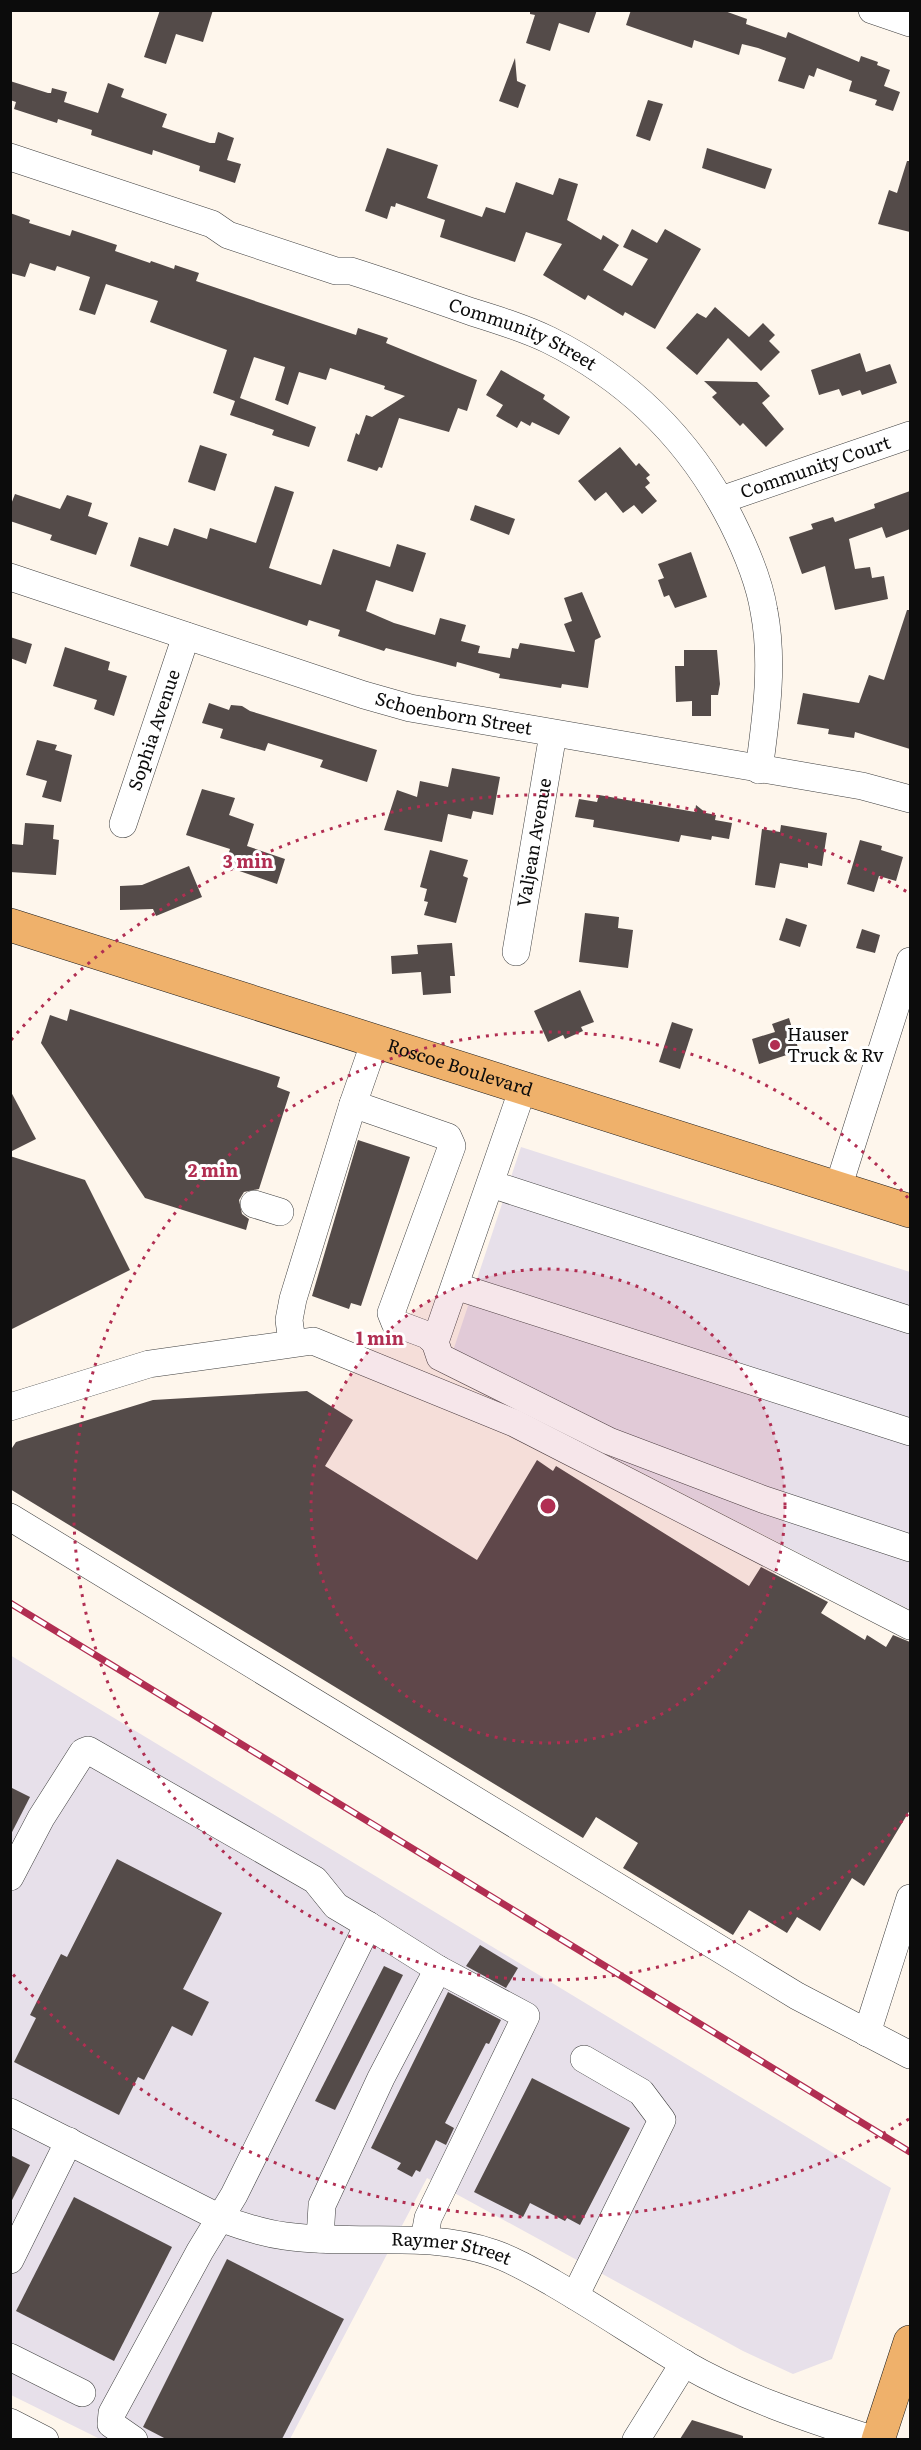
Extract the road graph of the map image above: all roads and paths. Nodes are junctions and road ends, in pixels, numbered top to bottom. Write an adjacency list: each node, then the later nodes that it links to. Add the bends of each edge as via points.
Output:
1 (872, 10): 2 (street)
2 (910, 23)
3 (10, 157): 5 (street, Community Street, via 212,224 228,235 336,270 351,271 549,340 610,376 669,427 702,468)
4 (910, 435): 5 (street, Community Court)
5 (721, 500): 9 (street, Community Street, via 742,544 764,612 768,680)
6 (10, 577): 7 (street, Schoenborn Street)
7 (186, 636): 8 (street, Schoenborn Street, via 410,708); 11 (street, Sophia Avenue)
8 (553, 734): 9 (street, Schoenborn Street); 13 (street, Valjean Avenue)
9 (759, 770): 10 (street, Schoenborn Street, via 862,786)
10 (910, 799)
11 (123, 824)
12 (10, 925): 15 (main road, Roscoe Boulevard)
13 (516, 952)
14 (910, 962): 19 (street)
15 (375, 1041): 16 (main road, Roscoe Boulevard); 17 (street)
16 (523, 1088): 18 (street); 19 (main road, Roscoe Boulevard)
17 (353, 1104): 25 (street, via 293,1299 289,1320); 26 (street, via 448,1137 452,1146 391,1313 395,1323)
18 (491, 1184): 23 (street); 24 (street)
19 (838, 1188): 21 (main road, Roscoe Boulevard)
20 (254, 1204): 22 (street)
21 (910, 1211)
22 (280, 1212)
23 (455, 1286): 26 (street); 28 (street)
24 (910, 1320)
25 (292, 1342): 27 (street, via 149,1364); 31 (street, via 322,1343 514,1423)
26 (435, 1342): 30 (street, via 440,1357 609,1441 762,1499)
27 (10, 1407)
28 (910, 1432)
29 (10, 1517): 36 (street, via 797,1996)
30 (910, 1548)
31 (910, 1626)
32 (10, 1877): 34 (street, via 41,1818 87,1750 315,1880 336,1906)
33 (910, 1898): 36 (street)
34 (368, 1925): 35 (street); 41 (street)
35 (438, 1969): 42 (street, via 381,2078 322,2205); 43 (street, via 526,2016 428,2218)
36 (867, 2033): 37 (street)
37 (910, 2055)
38 (584, 2059): 45 (street, via 640,2092 662,2120)
39 (10, 2112): 40 (street, Raymer Street)
40 (69, 2141): 41 (street, Raymer Street); 44 (street)
41 (220, 2218): 42 (street, Raymer Street, via 251,2230); 52 (street, via 112,2413 111,2424)
42 (320, 2239): 43 (street, Raymer Street)
43 (424, 2240): 45 (street, Raymer Street, via 494,2253)
44 (10, 2260)
45 (575, 2296): 48 (street, Raymer Street)
46 (910, 2342): 54 (main road)
47 (10, 2357): 49 (street)
48 (684, 2363): 53 (street); 54 (street, Raymer Street, via 758,2399)
49 (82, 2392)
50 (10, 2422): 51 (street)
51 (45, 2439)
52 (134, 2439)
53 (636, 2439)
54 (876, 2439)

